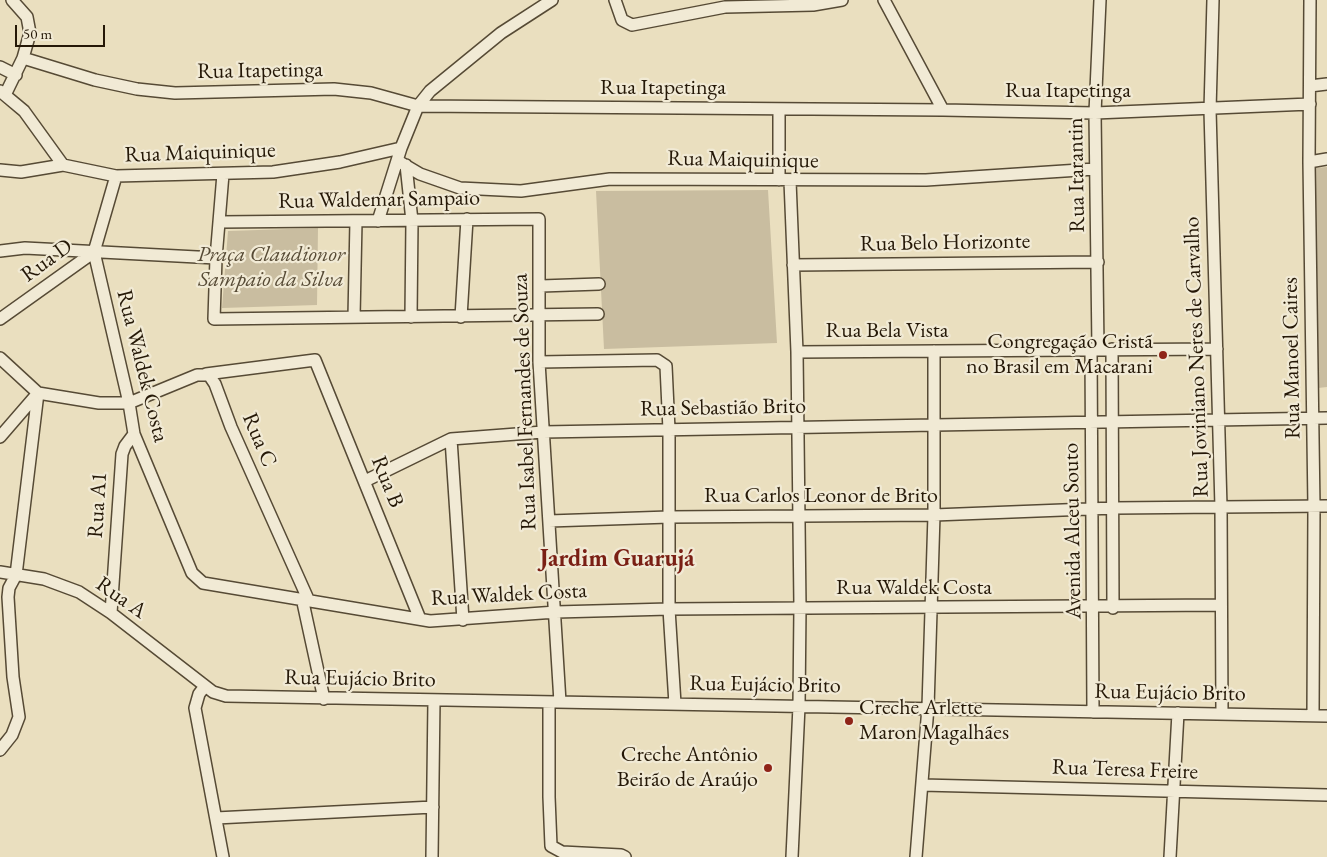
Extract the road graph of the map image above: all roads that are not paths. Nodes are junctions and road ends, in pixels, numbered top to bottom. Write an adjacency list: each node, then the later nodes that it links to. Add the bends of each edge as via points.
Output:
1 (12, 0): 9 (street, via 30,25)
2 (552, 0): 16 (street, via 502,33 430,91)
3 (615, 0): 4 (street, via 622,20 632,25 725,7 813,5)
4 (842, 0)
5 (884, 0): 18 (street)
6 (1100, 0): 20 (street, Rua Itarantin)
7 (1213, 0): 19 (street, Rua Joviniano Neres de Carvalho)
8 (1310, 0): 13 (street, Rua Manoel Caires)
9 (23, 58): 11 (street); 16 (street, Rua Itapetinga, via 137,89 175,93 334,89 371,93)
10 (0, 67): 11 (street)
11 (16, 75): 14 (street)
12 (1327, 84): 13 (street)
13 (1310, 86): 15 (street, Rua Manoel Caires)
14 (3, 93): 25 (street, via 24,111)
15 (1310, 104): 19 (street, Rua Itapetinga); 23 (street, Rua Manoel Caires)
16 (418, 106): 17 (street, Rua Itapetinga); 21 (street)
17 (779, 109): 18 (street, Rua Itapetinga); 30 (street)
18 (943, 110): 20 (street, Rua Itapetinga)
19 (1210, 110): 20 (street, Rua Itapetinga); 52 (street, Rua Joviniano Neres de Carvalho)
20 (1095, 113): 27 (street, Rua Itarantin)
21 (400, 148): 24 (street); 28 (street, Rua Maiquinique, via 340,162 273,172)
22 (1327, 160): 23 (street)
23 (1309, 162): 61 (street, Rua Manoel Caires)
24 (402, 163): 30 (street, Rua Maiquinique, via 440,182 477,190 521,191 610,179); 33 (street); 35 (street)
25 (63, 165): 26 (street, Rua Maiquinique, via 21,172); 29 (street, Rua Maiquinique)
26 (0, 170)
27 (1095, 170): 30 (street, Rua Maiquinique, via 926,180); 40 (street, Rua Itarantin)
28 (223, 174): 29 (street, Rua Maiquinique); 36 (street)
29 (116, 176): 38 (street, Rua Waldek Costa)
30 (784, 180): 41 (street)
31 (467, 219): 32 (street, Rua Waldemar Sampaio); 33 (street, Rua Waldemar Sampaio); 48 (street)
32 (539, 219): 43 (street, Rua Isabel Fernandes de Souza)
33 (412, 220): 35 (street, Rua Waldemar Sampaio); 47 (street)
34 (356, 221): 35 (street, Rua Waldemar Sampaio); 36 (street, Rua Waldemar Sampaio); 46 (street)
35 (378, 221)
36 (220, 222): 39 (street)
37 (0, 251): 38 (street, via 24,248)
38 (94, 252): 39 (street); 49 (street, Rua D); 59 (street, Rua Waldek Costa)
39 (216, 258): 46 (street, via 214,319)
40 (1098, 262): 41 (street, Rua Belo Horizonte); 50 (street, Rua Itarantin)
41 (793, 265): 54 (street)
42 (599, 284): 43 (street)
43 (541, 286): 45 (street, Rua Isabel Fernandes de Souza)
44 (598, 314): 45 (street)
45 (538, 316): 48 (street); 56 (street, Rua Isabel Fernandes de Souza)
46 (354, 317): 47 (street)
47 (411, 317): 48 (street)
48 (461, 317)
49 (0, 319)
50 (1095, 349): 51 (street, Rua Bela Vista); 53 (street, Rua Bela Vista); 62 (street, Avenida Alceu Souto)
51 (1112, 349): 52 (street, Rua Bela Vista); 63 (street, Avenida Alceu Souto)
52 (1217, 349): 64 (street, Rua Joviniano Neres de Carvalho)
53 (934, 351): 54 (street, Rua Bela Vista); 65 (street)
54 (797, 352): 66 (street)
55 (0, 358): 58 (street)
56 (539, 362): 67 (street, via 661,360 666,366); 68 (street, Rua Isabel Fernandes de Souza)
57 (206, 374): 59 (street); 72 (street, Rua B, via 314,360); 84 (street, Rua C, via 215,384)
58 (38, 393): 59 (street, via 99,403); 70 (street); 83 (street)
59 (129, 403): 69 (street, Rua Waldek Costa)
60 (1327, 418): 61 (street, Rua Sebastião Brito)
61 (1312, 419): 64 (street, Rua Sebastião Brito); 73 (street, Rua Manoel Caires)
62 (1091, 422): 63 (street, Rua Sebastião Brito); 65 (street, Rua Sebastião Brito); 77 (street, Avenida Alceu Souto)
63 (1112, 422): 64 (street, Rua Sebastião Brito); 76 (street, Avenida Alceu Souto)
64 (1218, 422): 75 (street, Rua Joviniano Neres de Carvalho)
65 (934, 425): 66 (street, Rua Sebastião Brito); 78 (street)
66 (798, 426): 67 (street, Rua Sebastião Brito); 79 (street)
67 (669, 430): 68 (street, Rua Sebastião Brito); 80 (street)
68 (544, 432): 71 (street, Rua Sebastião Brito); 81 (street, Rua Isabel Fernandes de Souza)
69 (134, 434): 84 (street, Rua Waldek Costa, via 196,579 209,585); 92 (street, Rua A1, via 122,454)
70 (0, 437)
71 (451, 439): 72 (street, Rua Sebastião Brito); 94 (street)
72 (365, 481): 93 (street, Rua B)
73 (1314, 506): 74 (street, Rua Carlos Leonor de Brito); 75 (street, Rua Carlos Leonor de Brito); 105 (street, Rua Manoel Caires)
74 (1327, 506)
75 (1221, 507): 76 (street, Rua Carlos Leonor de Brito); 85 (street, Rua Joviniano Neres de Carvalho)
76 (1114, 508): 77 (street, Rua Carlos Leonor de Brito); 90 (street, Avenida Alceu Souto)
77 (1093, 509): 78 (street, Rua Carlos Leonor de Brito); 89 (street, Avenida Alceu Souto)
78 (934, 515): 79 (street, Rua Carlos Leonor de Brito); 88 (street)
79 (799, 516): 80 (street, Rua Carlos Leonor de Brito); 86 (street)
80 (669, 517): 81 (street, Rua Carlos Leonor de Brito); 87 (street)
81 (549, 521): 91 (street, Rua Isabel Fernandes de Souza)
82 (0, 572): 83 (street, Rua A)
83 (16, 575): 92 (street, Rua A, via 61,584); 107 (street, via 8,597 19,717 12,735)
84 (305, 599): 93 (street, Rua Waldek Costa); 96 (street, Rua C)
85 (1220, 605): 90 (street, Rua Waldek Costa); 104 (street, Rua Joviniano Neres de Carvalho)
86 (800, 607): 87 (street, Rua Waldek Costa); 88 (street, Rua Waldek Costa); 100 (street)
87 (670, 608): 91 (street, Rua Waldek Costa); 99 (street)
88 (932, 608): 89 (street, Rua Waldek Costa); 101 (street)
89 (1094, 608): 90 (street, Rua Waldek Costa); 102 (street, Avenida Alceu Souto)
90 (1113, 608)
91 (556, 612): 94 (street, Rua Waldek Costa); 98 (street, Rua Isabel Fernandes de Souza)
92 (111, 613): 95 (street, Rua A)
93 (420, 619): 94 (street, Rua Waldek Costa)
94 (463, 620)
95 (205, 686): 96 (street, Rua Eujácio Brito, via 226,696); 112 (street, via 195,708)
96 (324, 699): 97 (street, Rua Eujácio Brito)
97 (434, 700): 98 (street, Rua Eujácio Brito); 111 (street)
98 (555, 702): 99 (street, Rua Eujácio Brito); 115 (street, Rua Isabel Fernandes de Souza, via 549,797 551,846 562,852)
99 (675, 704): 100 (street, Rua Eujácio Brito)
100 (799, 706): 101 (street, Rua Eujácio Brito); 116 (street)
101 (928, 707): 102 (street, Rua Eujácio Brito); 108 (street)
102 (1093, 712): 103 (street, Rua Eujácio Brito)
103 (1178, 713): 104 (street, Rua Eujácio Brito); 109 (street)
104 (1222, 714): 105 (street, Rua Eujácio Brito)
105 (1313, 716): 106 (street, Rua Eujácio Brito)
106 (1327, 716)
107 (0, 750)
108 (922, 785): 109 (street, Rua Teresa Freire); 117 (street)
109 (1174, 792): 110 (street, Rua Teresa Freire); 118 (street)
110 (1327, 795)
111 (433, 807): 112 (street); 114 (street)
112 (216, 818): 113 (street)
113 (223, 857)
114 (432, 857)
115 (626, 857)
116 (792, 857)
117 (916, 857)
118 (1170, 857)

